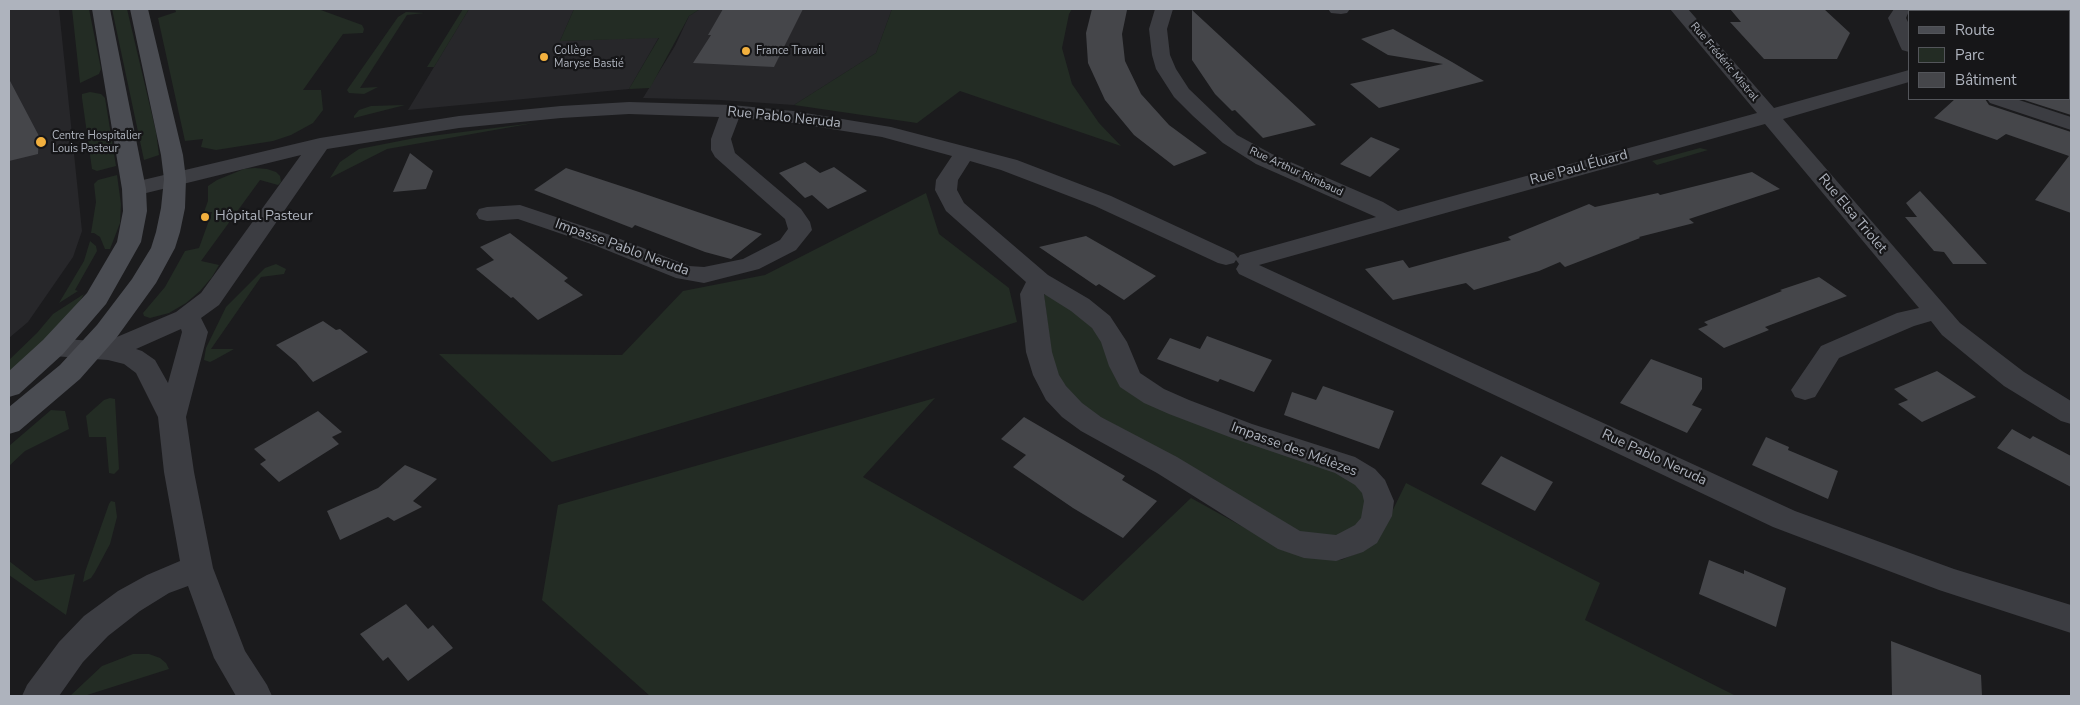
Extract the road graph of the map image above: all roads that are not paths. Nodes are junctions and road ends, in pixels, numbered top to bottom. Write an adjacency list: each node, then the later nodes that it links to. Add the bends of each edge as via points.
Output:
1 (101, 9): 17 (main road)
2 (139, 9): 16 (main road)
3 (1164, 9): 19 (street, Rue Arthur Rimbaud, via 1158,29 1161,55 1181,92 1200,112 1230,139 1264,159 1375,207)
4 (1337, 9): 5 (street)
5 (1341, 9)
6 (1679, 9): 12 (street, Rue Frédéric Mistral)
7 (1906, 9): 8 (street, via 1897,18)
8 (1908, 44)
9 (1908, 76): 12 (street, Rue Paul Éluard)
10 (2000, 100): 13 (street)
11 (732, 111): 14 (street, Rue Pablo Neruda, via 629,108 561,112 459,122); 15 (street, Rue Pablo Neruda, via 866,128); 18 (street, Impasse Pablo Neruda, via 721,139 726,157 793,214 800,230 788,245 751,264 704,275 685,273 520,212)
12 (1770, 116): 19 (street, Rue Paul Éluard); 22 (street, Rue Elsa Triolet)
13 (2071, 124)
14 (320, 144): 16 (street, Rue Pablo Neruda); 23 (street, via 210,299)
15 (966, 152): 20 (street, Rue Pablo Neruda, via 1079,191); 21 (street, Impasse des Mélèzes, via 947,180 946,190 954,206)
16 (175, 179): 17 (street, Rue Pablo Neruda); 25 (main road, via 173,208 162,248)
17 (134, 189): 24 (main road, via 135,212 129,242 116,269 97,298)
18 (487, 214)
19 (1396, 220): 20 (street, Rue Paul Éluard)
20 (1241, 262): 32 (street, Rue Pablo Neruda, via 1784,519 1950,581)
21 (1040, 280): 21 (street, Impasse des Mélèzes, via 1032,294 1039,352 1056,393 1072,410 1288,540 1336,548 1366,534 1377,516 1379,501 1375,488 1365,476 1345,465 1179,407 1141,389 1130,380 1114,342 1101,322)
22 (1935, 312): 27 (street, via 1906,319 1830,352); 28 (street, Rue Elsa Triolet, via 1972,348)
23 (185, 318): 25 (street); 29 (street, via 195,332)
24 (53, 347): 25 (street); 26 (main road)
25 (100, 351): 29 (street, via 133,357 146,367); 30 (main road)
26 (9, 387)
27 (1805, 390)
28 (2071, 414)
29 (172, 417): 31 (street)
30 (9, 424)
31 (196, 568): 33 (street, via 158,584 96,626 71,652); 34 (street, via 231,658)
32 (2071, 619)
33 (39, 696)
34 (255, 696)

